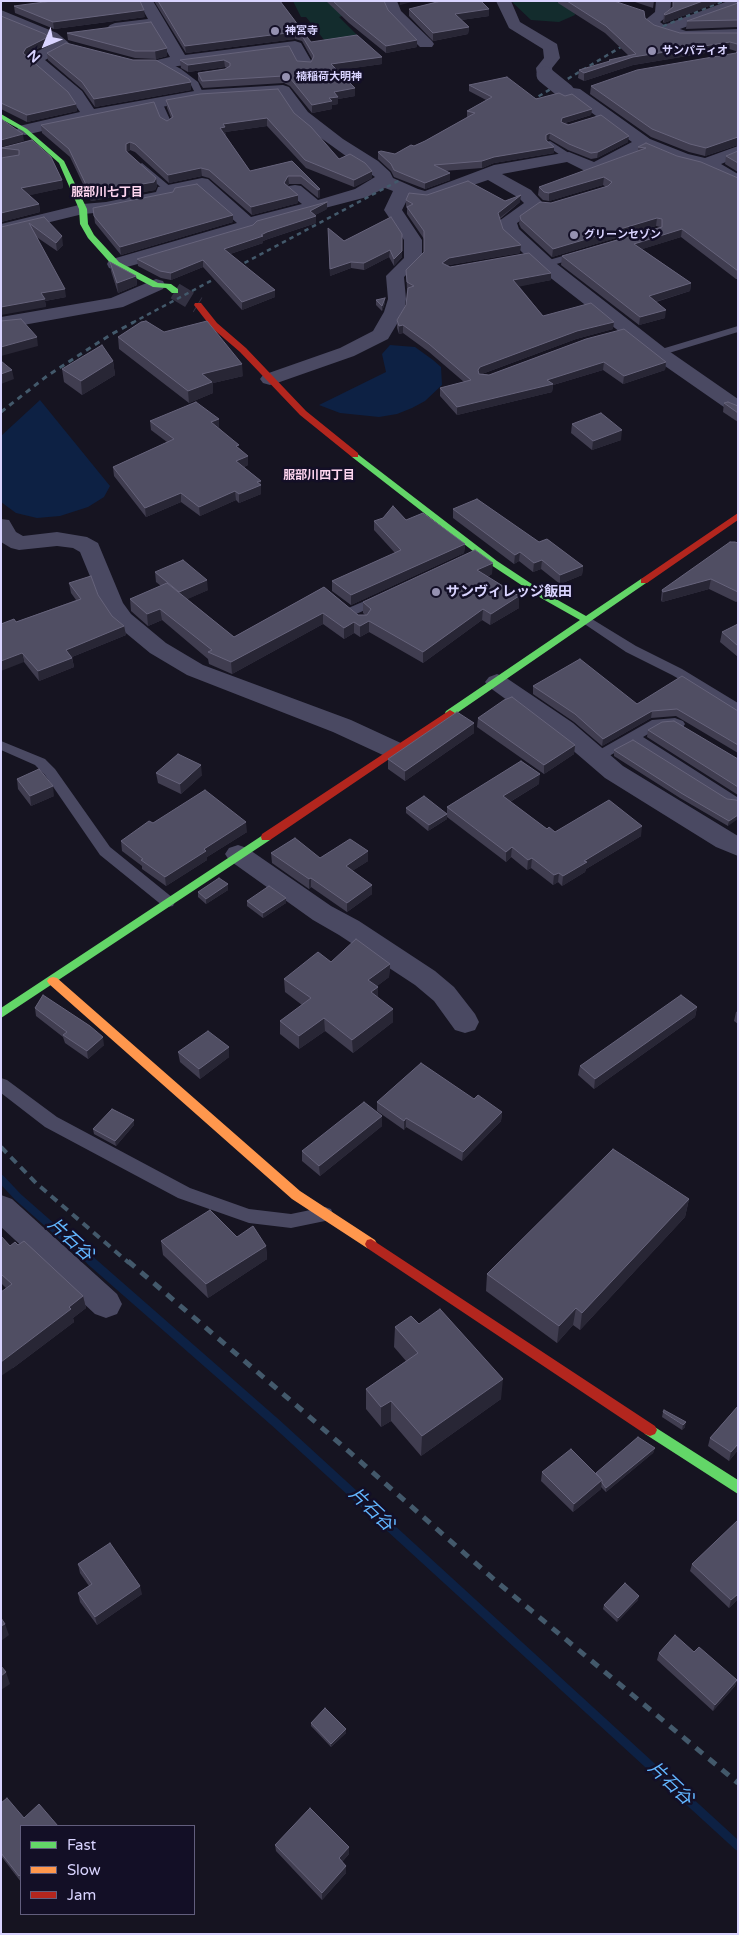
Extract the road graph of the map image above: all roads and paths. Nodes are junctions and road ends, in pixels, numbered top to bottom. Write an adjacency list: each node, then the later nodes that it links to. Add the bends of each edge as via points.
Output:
1 (145, 1): 11 (street)
2 (503, 1): 23 (street, bridge, via 514,25 551,47 552,58 544,68 545,76)
3 (664, 1): 12 (street)
4 (738, 3): 12 (street)
5 (20, 6): 7 (street)
6 (392, 7): 8 (street); 15 (street)
7 (1, 8)
8 (411, 9)
9 (643, 12): 12 (street)
10 (1, 14): 26 (street, via 64,40 34,59 76,94)
11 (158, 22): 13 (street); 16 (street)
12 (662, 24): 14 (street, via 686,36)
13 (100, 30)
14 (731, 39)
15 (426, 44)
16 (180, 61): 18 (street); 19 (street, via 295,46)
17 (144, 63): 18 (lane)
18 (162, 63): 21 (lane)
19 (305, 64)
20 (196, 76): 21 (lane)
21 (186, 77): 24 (lane, via 195,84)
22 (592, 86): 23 (street)
23 (570, 92): 30 (street, via 598,118)
24 (200, 95): 25 (street); 37 (street, via 283,90 302,116 372,165 384,176)
25 (158, 102): 26 (street); 28 (lane)
26 (90, 115): 29 (street)
27 (1, 116): 29 (street)
28 (167, 124)
29 (31, 139): 43 (street, via 62,162)
30 (644, 143): 33 (street, via 597,167); 35 (street)
31 (550, 144): 33 (lane)
32 (738, 151): 35 (street)
33 (569, 157): 36 (street, via 500,169)
34 (136, 161): 40 (lane)
35 (707, 164): 38 (street)
36 (489, 174): 39 (street, via 426,196); 47 (street, via 525,194 536,205 508,221 510,231)
37 (384, 181): 39 (street); 42 (street, via 362,192)
38 (738, 181)
39 (403, 189): 55 (street, via 393,210 413,240 413,260 395,276 397,300 384,331 347,352)
40 (169, 190): 43 (street, via 164,192 166,194); 44 (street, via 202,183)
41 (295, 190): 42 (street)
42 (315, 206): 44 (street)
43 (82, 209): 45 (street); 48 (street, via 84,224 91,236)
44 (247, 223): 48 (street, via 247,226 200,241)
45 (1, 229)
46 (592, 251): 47 (lane)
47 (536, 259): 54 (street, via 622,332)
48 (116, 264): 49 (street)
49 (156, 285): 50 (street); 52 (street, via 116,303)
50 (175, 290)
51 (198, 304): 55 (street)
52 (1, 323)
53 (738, 330): 54 (lane)
54 (659, 353): 56 (street)
55 (270, 379): 59 (street, via 310,418)
56 (738, 408)
57 (738, 516): 62 (street)
58 (1, 525): 69 (street, via 7,536 19,543 57,540 80,542 90,548 112,603 123,619 158,648 195,670 342,726)
59 (480, 552): 60 (lane); 62 (street, via 544,596)
60 (463, 560)
61 (394, 592): 63 (lane, via 347,609)
62 (587, 620): 64 (street); 65 (lane, via 631,649)
63 (363, 622)
64 (497, 682): 69 (street); 70 (street, via 564,729)
65 (738, 709)
66 (691, 732): 67 (lane, via 675,722 657,723)
67 (633, 737): 70 (lane); 71 (lane)
68 (1, 745): 74 (lane, via 40,762 105,850)
69 (394, 750): 73 (street)
70 (597, 757): 72 (street, via 614,772)
71 (732, 800)
72 (738, 847)
73 (238, 854): 74 (street); 77 (street, via 322,913 425,978 444,994)
74 (168, 902): 75 (street)
75 (53, 981): 76 (street); 80 (street, via 296,1195)
76 (1, 1014)
77 (465, 1022)
78 (1, 1084): 80 (lane, via 51,1122 184,1193 249,1216 291,1221)
79 (1, 1208): 81 (street)
80 (325, 1214): 82 (street)
81 (106, 1304)
82 (738, 1488)

